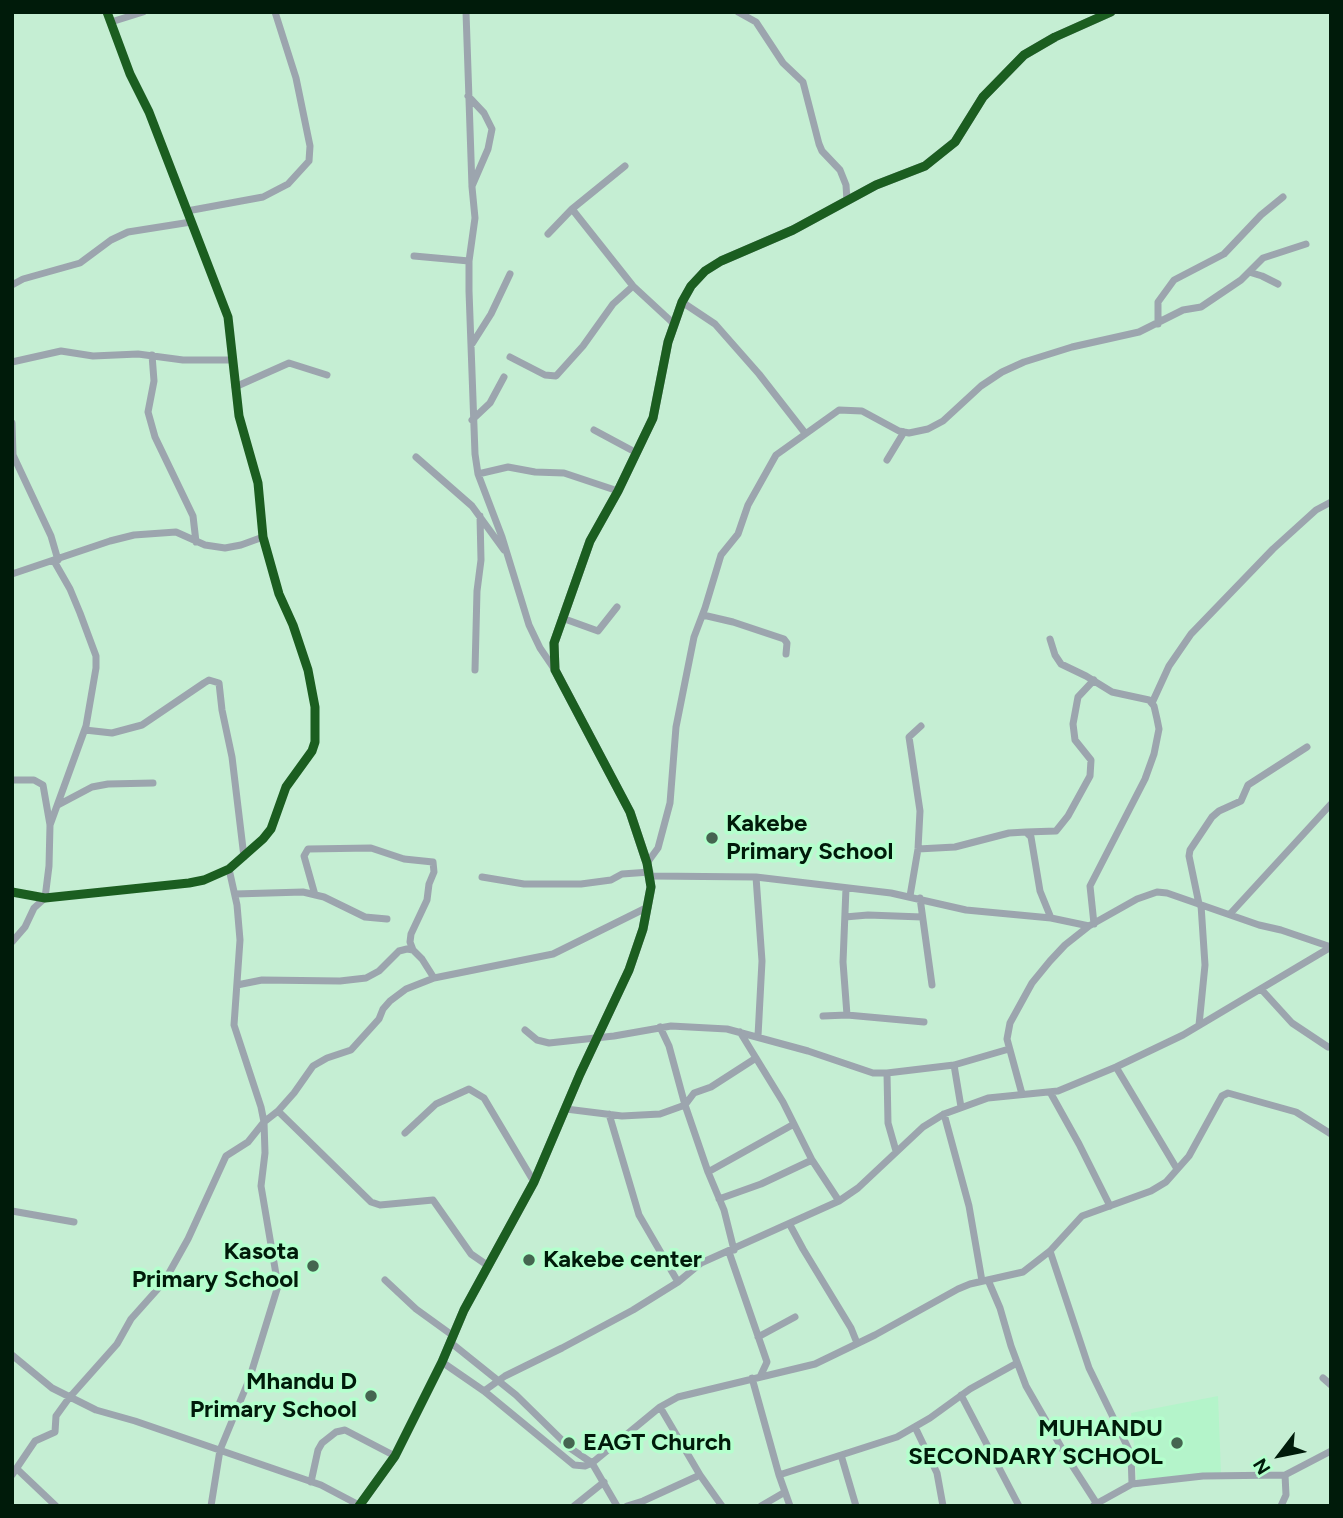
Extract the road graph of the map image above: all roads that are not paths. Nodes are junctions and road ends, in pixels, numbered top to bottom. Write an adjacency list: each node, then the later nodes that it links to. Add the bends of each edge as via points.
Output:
1 (107, 12): 7 (street)
2 (142, 12): 7 (street)
3 (275, 12): 14 (street, via 296,78 309,161 288,184 263,197)
4 (466, 12): 8 (street)
5 (738, 12): 12 (street, via 756,22 783,63 803,82 819,145 840,170)
6 (1111, 12): 12 (street, via 1024,55 983,97 945,153)
7 (111, 22): 14 (street)
8 (468, 96): 10 (street); 10 (street, via 492,129)
9 (625, 166): 13 (street)
10 (472, 187): 19 (street, via 475,225)
11 (1283, 197): 27 (street, via 1224,254 1174,280 1158,302)
12 (846, 201): 25 (street, via 721,261 705,271)
13 (572, 209): 16 (street); 24 (street)
14 (187, 211): 15 (street)
15 (191, 222): 23 (street, via 128,232 80,263); 31 (street, via 228,317)
16 (548, 234)
17 (1306, 244): 20 (street, via 1263,258)
18 (414, 256): 19 (street)
19 (470, 261): 28 (street)
20 (1249, 272): 22 (street); 27 (street, via 1206,305 1182,310)
21 (510, 274): 28 (street)
22 (1278, 284)
23 (12, 285)
24 (633, 286): 26 (street); 30 (street, via 556,376)
25 (682, 302): 26 (street); 40 (street, via 715,324)
26 (673, 323): 41 (street, via 656,409)
27 (1158, 324): 39 (street, via 1024,362 991,379 935,426)
28 (471, 345): 36 (street)
29 (152, 355): 31 (street); 32 (street, via 61,352); 50 (street, via 148,412 155,437 193,516)
30 (510, 357)
31 (233, 360): 35 (street)
32 (12, 362)
33 (327, 375): 35 (street, via 289,363)
34 (504, 377): 36 (street, via 490,403)
35 (235, 387): 49 (street, via 258,483)
36 (472, 420): 45 (street)
37 (12, 423): 42 (street)
38 (594, 430): 41 (street)
39 (904, 432): 40 (street, via 848,409 829,415); 44 (street)
40 (805, 433): 55 (street, via 772,461 738,534 720,558)
41 (635, 452): 46 (street)
42 (13, 456): 52 (street, via 51,536)
43 (416, 457): 48 (street)
44 (887, 460)
45 (478, 474): 46 (street, via 508,467 564,473); 51 (street)
46 (618, 491): 56 (street, via 590,541)
47 (1331, 502): 62 (street, via 1273,549 1191,634)
48 (480, 516): 51 (street); 59 (street)
49 (263, 537): 50 (street, via 225,548); 73 (street, via 308,670 316,729 312,751 286,787 271,829)
50 (197, 542): 52 (street, via 176,533 155,533 110,541)
51 (509, 556): 60 (street, via 529,625)
52 (56, 561): 53 (street); 64 (street, via 96,656)
53 (12, 574)
54 (618, 607): 56 (street, via 598,631)
55 (703, 615): 58 (street, via 784,639); 75 (street, via 681,695 670,803)
56 (562, 618): 60 (street, via 554,643)
57 (1051, 639): 61 (street, via 1060,663)
58 (786, 654)
59 (475, 670)
60 (555, 670): 75 (street, via 630,812)
61 (1094, 680): 62 (street, via 1111,692); 71 (street, via 1078,697 1073,735 1090,755 1090,776 1056,831)
62 (1152, 703): 92 (street, via 1159,729 1154,754 1090,886)
63 (921, 726): 72 (street, via 909,736 919,792)
64 (85, 730): 69 (street); 73 (street, via 112,733 142,725 204,683 219,683)
65 (1307, 747): 85 (street, via 1248,785 1241,801 1212,817 1189,856)
66 (12, 780): 70 (street, via 42,782)
67 (153, 783): 69 (street, via 108,784)
68 (1331, 804): 87 (street)
69 (57, 806): 70 (street)
70 (50, 825): 83 (street)
71 (1026, 832): 72 (street); 90 (street)
72 (918, 849): 82 (street)
73 (244, 857): 74 (street)
74 (229, 869): 80 (street); 83 (street, via 197,882)
75 (649, 870): 76 (street, via 581,884 524,884); 77 (street); 86 (street)
76 (482, 877)
77 (757, 877): 78 (street); 106 (street, via 762,961)
78 (846, 888): 82 (street); 89 (street)
79 (12, 892): 83 (street)
80 (234, 894): 81 (street, via 290,891); 96 (street, via 240,940)
81 (315, 895): 91 (street, via 365,917); 94 (street, via 304,856 308,849 371,848 432,863 427,900 411,934)
82 (910, 896): 84 (street)
83 (45, 898): 93 (street)
84 (920, 898): 88 (street); 90 (street, via 966,910)
85 (1200, 904): 87 (street); 92 (street, via 1157,892 1137,898); 102 (street, via 1205,956)
86 (648, 907): 95 (street, via 553,954); 107 (street, via 629,971)
87 (1230, 914): 98 (street, via 1331,947)
88 (922, 917): 89 (street); 97 (street)
89 (845, 918): 99 (street)
90 (1051, 918): 92 (street)
91 (387, 919)
92 (1091, 925): 109 (street, via 1060,949 1032,983 1010,1023)
93 (12, 942)
94 (413, 950): 95 (street); 96 (street, via 399,951 366,978 262,980)
95 (434, 978): 119 (street, via 396,995 360,1042 313,1066)
96 (237, 985): 122 (street, via 234,1025)
97 (932, 985)
98 (1261, 989): 102 (street); 108 (street, via 1292,1023)
99 (847, 1015): 100 (street); 101 (street)
100 (822, 1016)
101 (923, 1022)
102 (1199, 1025): 112 (street)
103 (660, 1027): 105 (street); 107 (street); 116 (street)
104 (526, 1030): 107 (street, via 537,1040 549,1042)
105 (740, 1032): 106 (street); 110 (street)
106 (758, 1036): 113 (street, via 873,1073)
107 (597, 1037): 118 (street)
108 (1328, 1047)
109 (1009, 1049): 111 (street); 115 (street)
110 (756, 1058): 116 (street, via 694,1093); 123 (street)
111 (954, 1065): 113 (street); 117 (street)
112 (1116, 1067): 114 (street); 128 (street)
113 (887, 1073): 126 (street, via 888,1123)
114 (1050, 1091): 115 (street); 133 (street)
115 (1023, 1094): 117 (street)
116 (685, 1105): 120 (street, via 647,1116); 129 (street)
117 (961, 1107): 121 (street)
118 (566, 1109): 120 (street); 130 (street)
119 (278, 1111): 122 (street); 139 (street, via 371,1202 433,1200 471,1254)
120 (609, 1114): 142 (street, via 639,1215)
121 (944, 1114): 126 (street, via 923,1126); 141 (street)
122 (264, 1122): 156 (street, via 244,1146 226,1156 164,1282); 159 (street, via 261,1185 278,1286 249,1380)
123 (794, 1124): 127 (street); 129 (street)
124 (405, 1133): 130 (street, via 436,1104 469,1089 484,1098)
125 (1331, 1134): 128 (street, via 1296,1112 1228,1093)
126 (896, 1152): 132 (street)
127 (812, 1160): 131 (street); 132 (street)
128 (1177, 1170): 133 (street, via 1159,1186)
129 (708, 1172): 131 (street)
130 (534, 1182): 139 (street)
131 (719, 1199): 137 (street)
132 (839, 1201): 136 (street)
133 (1110, 1206): 138 (street, via 1082,1216)
134 (12, 1211): 135 (street)
135 (74, 1222)
136 (790, 1224): 137 (street); 146 (street)
137 (732, 1251): 142 (street, via 701,1263); 144 (street)
138 (1050, 1251): 141 (street, via 1023,1272); 170 (street, via 1089,1368 1131,1454)
139 (487, 1265): 145 (street)
140 (385, 1280): 145 (street)
141 (985, 1281): 146 (street, via 958,1289); 149 (street, via 1000,1308)
142 (678, 1282): 152 (street)
143 (795, 1317): 144 (street)
144 (758, 1337): 150 (street, via 767,1362)
145 (451, 1338): 148 (street); 152 (street)
146 (857, 1343): 150 (street, via 815,1364)
147 (12, 1355): 156 (street)
148 (442, 1362): 154 (street); 162 (street)
149 (1017, 1363): 155 (street); 173 (street)
150 (756, 1377): 157 (street, via 687,1394); 166 (street)
151 (1323, 1378): 153 (street)
152 (498, 1381): 154 (street); 163 (street)
153 (1331, 1385)
154 (484, 1391): 163 (street, via 574,1465)
155 (961, 1395): 158 (street); 184 (street)
156 (69, 1398): 159 (street); 164 (street, via 56,1416 55,1432 35,1441)
157 (660, 1408): 163 (street); 165 (street)
158 (915, 1427): 161 (street); 183 (street, via 937,1473)
159 (220, 1450): 168 (street); 175 (street)
160 (1331, 1451): 167 (street)
161 (841, 1455): 166 (street); 182 (street)
162 (395, 1456): 168 (street, via 345,1430 336,1432 321,1443); 172 (street)
163 (592, 1463): 169 (street)
164 (15, 1472): 174 (street)
165 (700, 1475): 178 (street); 179 (street)
166 (779, 1475): 171 (street)
167 (1285, 1475): 170 (street); 185 (street, via 1286,1495)
168 (312, 1482): 172 (street)
169 (604, 1482): 176 (street); 177 (street)
170 (1132, 1483): 173 (street)
171 (785, 1492): 180 (street); 181 (street)
172 (359, 1505)
173 (1095, 1505)
174 (56, 1506)
175 (211, 1506)
176 (574, 1506)
177 (617, 1506)
178 (627, 1506)
179 (722, 1506)
180 (761, 1506)
181 (790, 1506)
182 (856, 1506)
183 (943, 1506)
184 (1019, 1506)
185 (1281, 1506)

